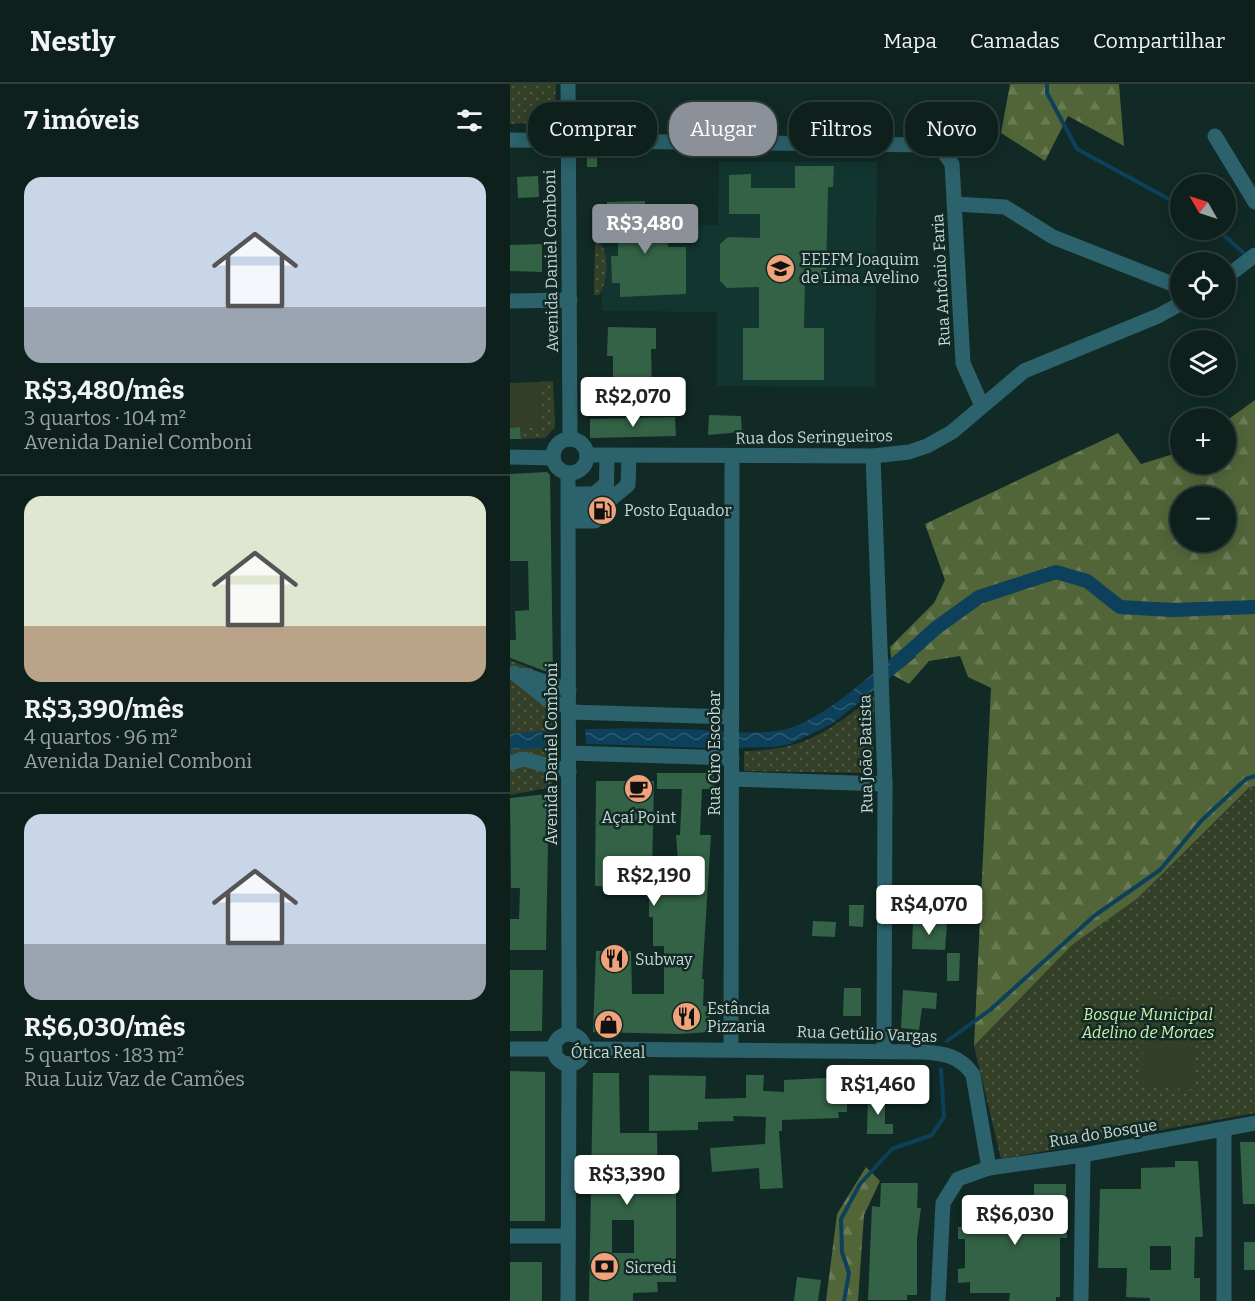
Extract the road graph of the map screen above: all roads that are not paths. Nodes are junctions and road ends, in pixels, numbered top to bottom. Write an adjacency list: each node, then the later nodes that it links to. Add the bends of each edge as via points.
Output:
1 (568, 84): 2 (street, Avenida Daniel Comboni)
2 (568, 102)
3 (1215, 136): 8 (street)
4 (510, 140): 5 (street)
5 (528, 140)
6 (657, 140): 9 (street, Rua Antônio Faria, via 927,145 943,151 952,164)
7 (568, 156): 13 (street, Avenida Daniel Comboni)
8 (1255, 202)
9 (955, 204): 12 (street, via 1005,207 1053,237); 16 (street, Rua Antônio Faria, via 963,363)
10 (1255, 255): 11 (street)
11 (1236, 270)
12 (1170, 283)
13 (570, 300): 14 (street); 17 (street, Avenida Daniel Comboni)
14 (510, 301)
15 (1170, 309): 16 (street, Rua dos Seringueiros, via 1032,366)
16 (982, 406): 20 (street, Rua dos Seringueiros, via 952,432 927,446)
17 (570, 439): 18 (street, via 580,442); 23 (street, via 559,442)
18 (587, 455): 19 (street, Rua dos Seringueiros); 24 (street, via 579,470)
19 (619, 456): 21 (street, Rua dos Seringueiros); 25 (street); 25 (street, via 628,485)
20 (873, 456): 21 (street, Rua dos Seringueiros); 36 (street, Rua João Batista)
21 (732, 457): 30 (street, Rua Ciro Escobar)
22 (510, 458): 23 (street)
23 (553, 458): 24 (street, via 558,468)
24 (568, 473): 26 (street, Avenida Daniel Comboni)
25 (606, 494): 26 (street, via 594,494); 26 (street, via 606,510 595,521)
26 (570, 508): 28 (street, Avenida Daniel Comboni)
27 (512, 672): 28 (street); 29 (street)
28 (569, 690): 29 (street, Avenida Daniel Comboni)
29 (569, 715): 30 (street); 31 (street, Avenida Daniel Comboni)
30 (731, 722): 32 (street, Rua Ciro Escobar)
31 (569, 749): 32 (street); 34 (street, Avenida Daniel Comboni)
32 (732, 754): 35 (street, Rua Ciro Escobar)
33 (510, 763): 34 (street, via 523,759)
34 (569, 771): 37 (street, Avenida Daniel Comboni)
35 (732, 778): 36 (street); 41 (street, Rua Ciro Escobar)
36 (885, 784): 42 (street, Rua João Batista)
37 (569, 1034): 39 (street, via 560,1037); 40 (street, via 578,1037)
38 (510, 1049): 39 (street)
39 (555, 1049): 43 (street, via 559,1060)
40 (584, 1049): 41 (street, Rua Getúlio Vargas); 43 (street, via 580,1060)
41 (731, 1049): 42 (street, Rua Getúlio Vargas)
42 (884, 1051): 47 (street, Rua Getúlio Vargas, via 933,1053 965,1063 975,1082)
43 (568, 1064): 49 (street)
44 (1255, 1124): 45 (street, Rua do Bosque)
45 (1224, 1129): 46 (street, Rua do Bosque); 53 (street)
46 (1083, 1155): 47 (street, Rua do Bosque); 52 (street)
47 (989, 1168): 51 (street, Rua do Bosque, via 958,1179 943,1203)
48 (510, 1236): 49 (street)
49 (568, 1236): 50 (street)
50 (568, 1301)
51 (938, 1301)
52 (1082, 1301)
53 (1224, 1301)

